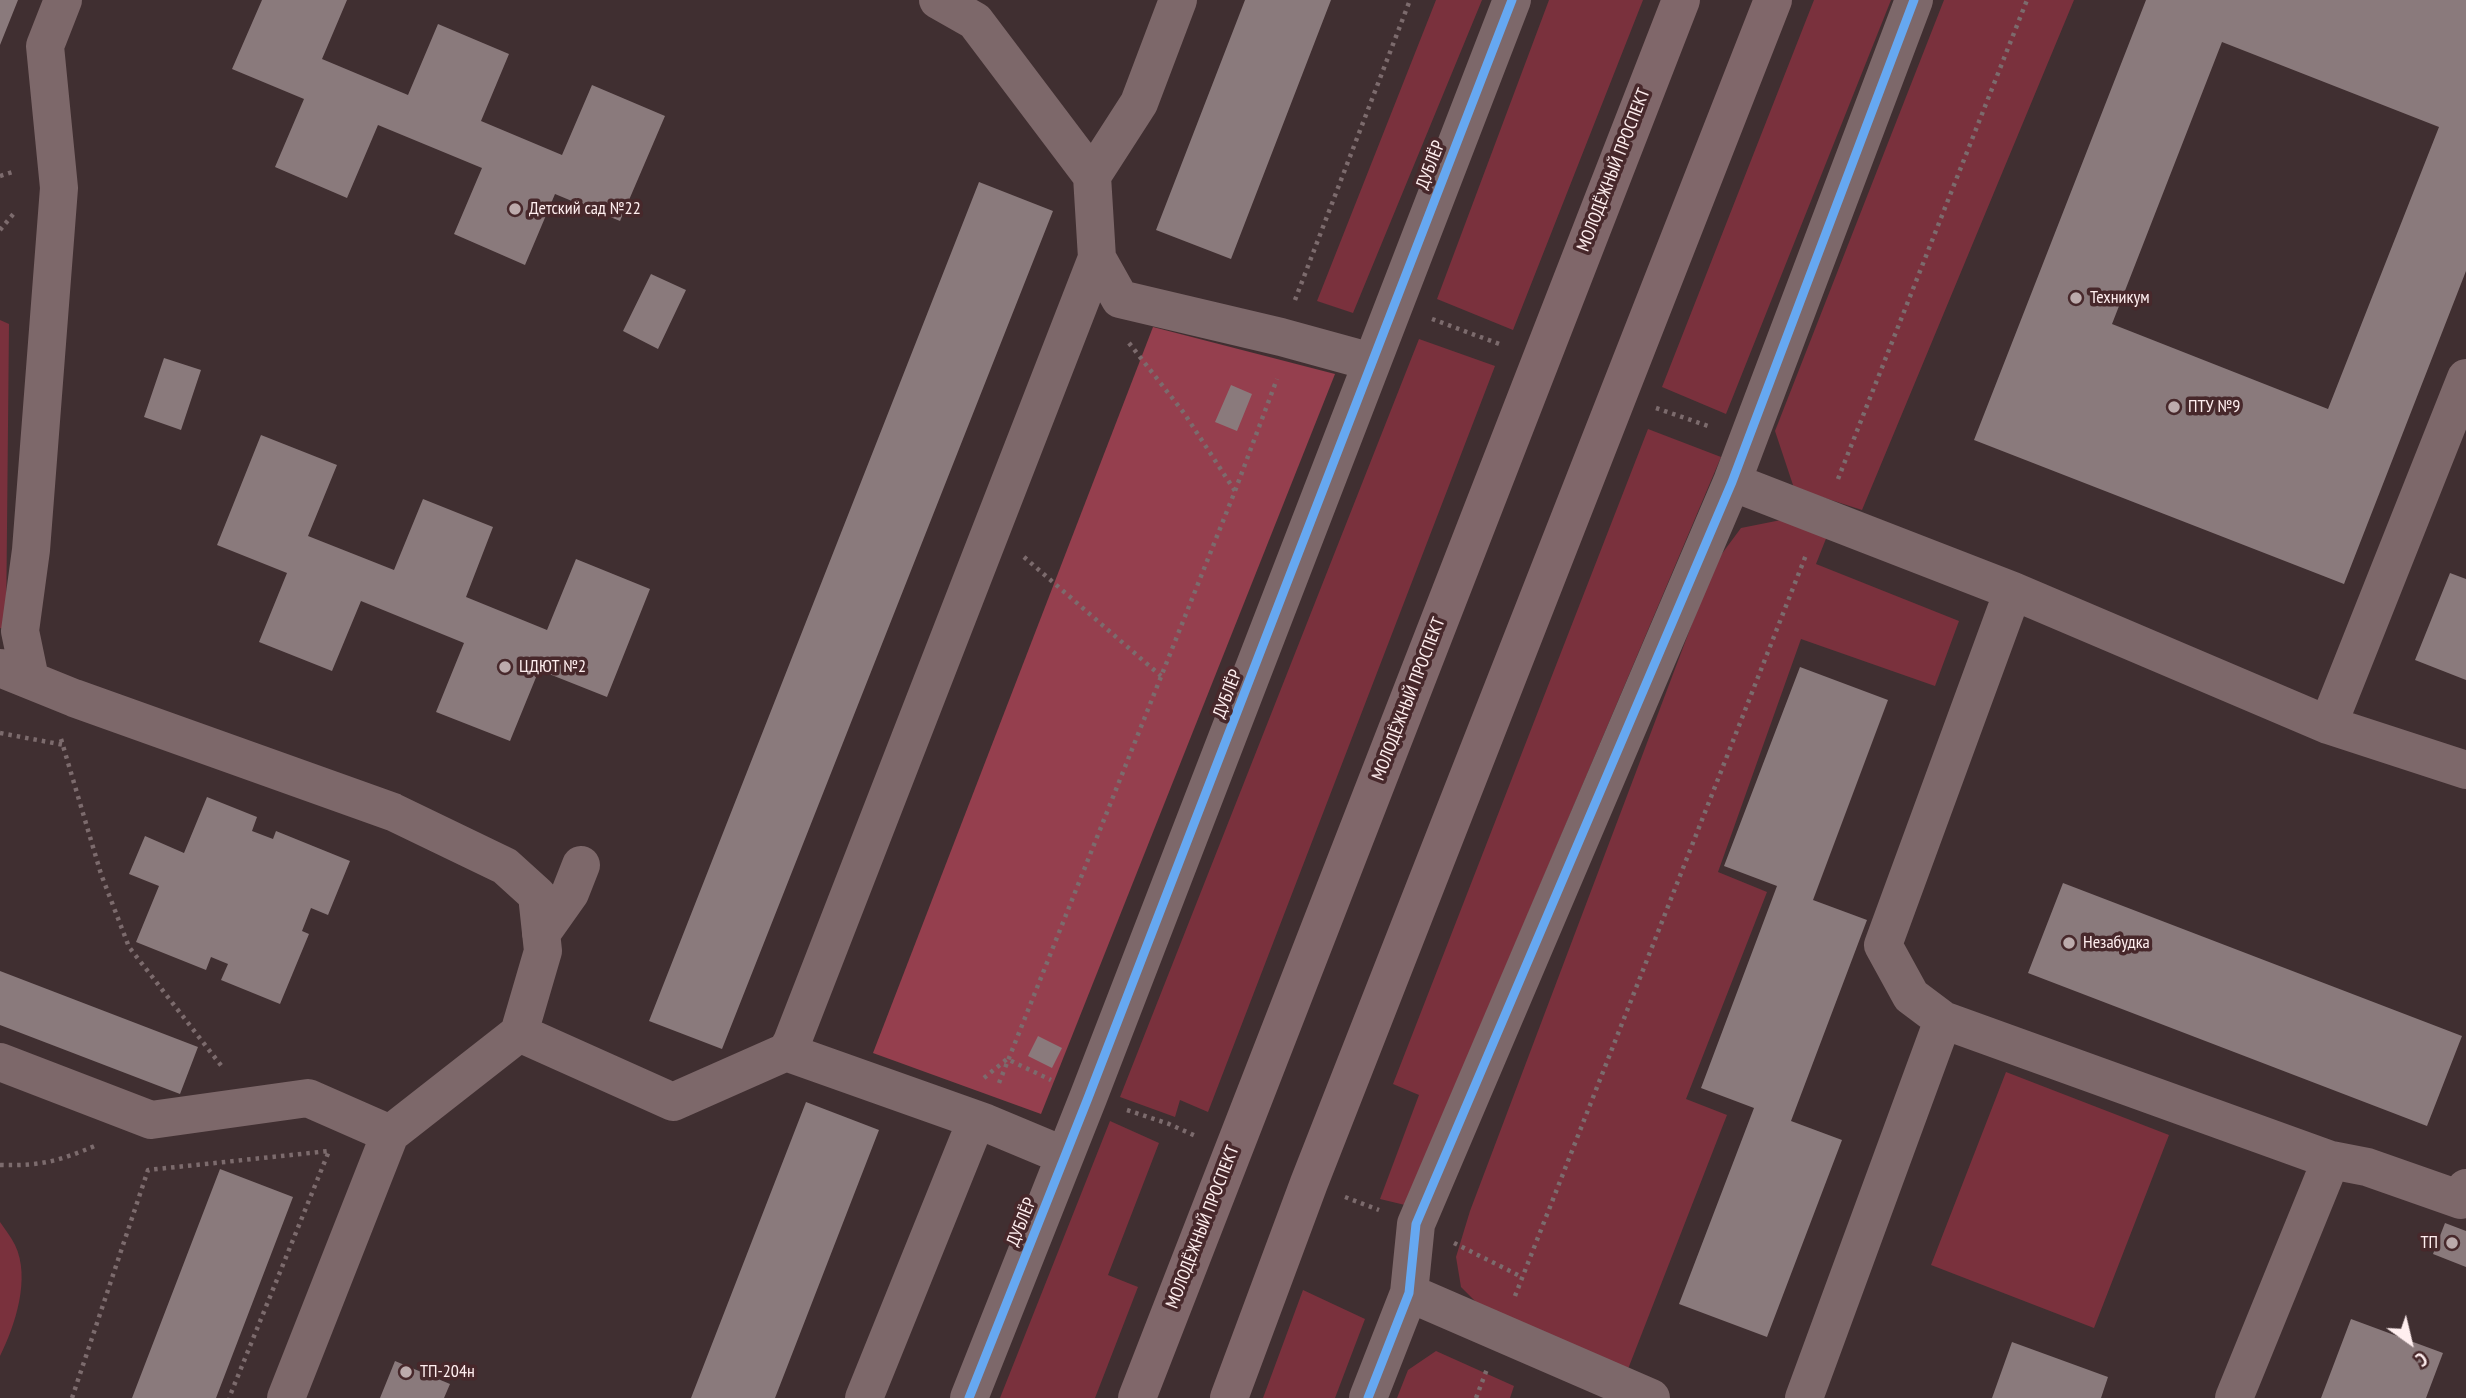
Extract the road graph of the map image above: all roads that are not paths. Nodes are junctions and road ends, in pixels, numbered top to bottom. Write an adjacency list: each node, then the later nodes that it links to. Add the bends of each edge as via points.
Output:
1 (63, 0): 14 (street, via 45,46 59,188 31,550)
2 (938, 0): 8 (street, via 975,21)
3 (1178, 0): 8 (street, via 1139,103)
4 (1512, 0): 10 (street, ДУБЛЁР)
5 (1681, 0): 32 (main road, МОЛОДЁЖНЫЙ ПРОСПЕКТ)
6 (1773, 0): 33 (main road, via 1309,1182)
7 (1914, 0): 12 (street)
8 (1093, 176): 9 (street)
9 (1097, 258): 10 (street, via 1120,299); 21 (street)
10 (1372, 362): 25 (street, ДУБЛЁР)
11 (2466, 377): 15 (street)
12 (1732, 482): 13 (street); 28 (street, via 1416,1224)
13 (2013, 590): 15 (street); 19 (street, via 1883,945 1911,996)
14 (15, 674): 18 (street, via 393,812 506,866 537,895)
15 (2328, 724): 16 (street)
16 (2466, 769)
17 (581, 865): 18 (street, via 570,893)
18 (541, 934): 20 (street, via 543,951)
19 (1943, 1020): 26 (street); 36 (street)
20 (519, 1033): 21 (street, via 673,1102); 24 (street)
21 (786, 1052): 23 (street)
22 (0, 1062): 24 (street, via 151,1120 308,1098)
23 (976, 1121): 25 (street); 30 (street)
24 (390, 1134): 29 (street)
25 (1065, 1156): 31 (street, ДУБЛЁР)
26 (2331, 1160): 27 (street, via 2367,1167 2461,1200); 37 (street)
27 (2466, 1188)
28 (1409, 1293): 34 (street); 35 (street)
29 (286, 1398)
30 (864, 1398)
31 (969, 1398)
32 (1137, 1398)
33 (1229, 1398)
34 (1368, 1398)
35 (1651, 1398)
36 (1804, 1398)
37 (2234, 1398)

